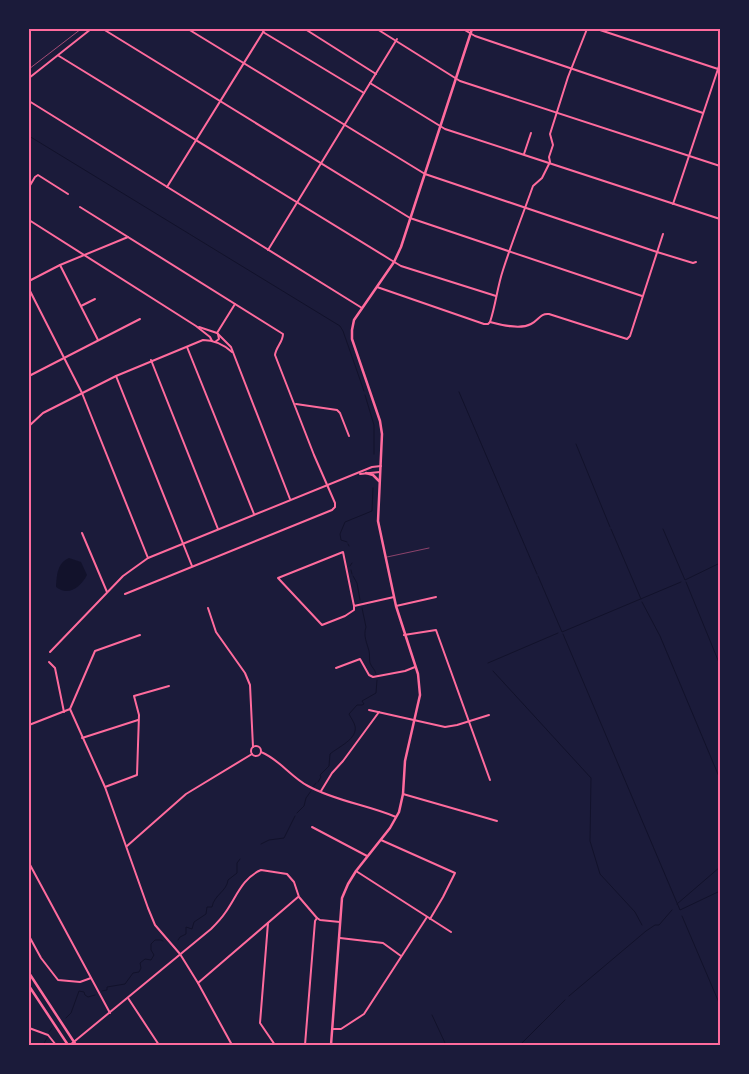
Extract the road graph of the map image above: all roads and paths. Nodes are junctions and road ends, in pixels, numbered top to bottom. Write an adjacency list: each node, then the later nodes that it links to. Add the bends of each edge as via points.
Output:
1 (91, 29): 13 (street)
2 (102, 29): 24 (street)
3 (188, 29): 14 (street)
4 (305, 29): 18 (street)
5 (376, 29): 12 (street)
6 (463, 29): 11 (street)
7 (472, 29): 11 (main road)
8 (588, 29): 16 (street)
9 (597, 29): 17 (street)
10 (264, 30): 14 (street); 22 (street)
11 (471, 34): 16 (street); 20 (main road)
12 (397, 40): 18 (street); 20 (street)
13 (59, 56): 19 (street); 30 (street)
14 (244, 63): 24 (street); 27 (street)
15 (720, 63): 17 (street)
16 (571, 68): 25 (street); 26 (street)
17 (718, 69): 26 (street)
18 (376, 74): 21 (street)
19 (29, 78)
20 (456, 78): 25 (street); 28 (main road)
21 (370, 83): 22 (street); 28 (street)
22 (364, 93): 27 (street)
23 (29, 101): 38 (street)
24 (219, 102): 30 (street); 34 (street)
25 (557, 112): 32 (street); 33 (street, via 550,134 553,145)
26 (703, 113): 32 (street)
27 (344, 125): 34 (street); 36 (street)
28 (440, 126): 31 (street); 36 (main road)
29 (531, 133): 31 (street)
30 (196, 140): 38 (street); 40 (street)
31 (524, 154): 33 (street)
32 (689, 157): 35 (street); 41 (street)
33 (550, 162): 41 (street); 43 (street, via 542,178 532,186)
34 (320, 164): 40 (street); 44 (street)
35 (720, 165)
36 (425, 174): 43 (street); 44 (main road)
37 (29, 187): 39 (street, via 38,175)
38 (168, 187): 49 (street)
39 (68, 194)
40 (297, 202): 49 (street); 53 (street)
41 (673, 204): 45 (street)
42 (80, 207): 48 (street)
43 (525, 208): 50 (street); 51 (street)
44 (410, 218): 50 (street); 53 (main road)
45 (720, 219)
46 (29, 220): 52 (street)
47 (663, 234): 51 (street)
48 (128, 237): 52 (street); 62 (street)
49 (268, 250): 64 (street)
50 (510, 252): 59 (street); 60 (street)
51 (656, 252): 54 (street); 60 (street)
52 (84, 256): 55 (street); 67 (street)
53 (394, 262): 57 (main road); 59 (street)
54 (696, 262)
55 (60, 265): 56 (street); 63 (street)
56 (29, 281)
57 (377, 287): 64 (main road); 66 (street, via 484,324)
58 (29, 289): 75 (street)
59 (496, 296): 66 (street)
60 (642, 296): 66 (street, via 627,339 549,314 541,315 528,325)
61 (95, 299): 63 (street)
62 (235, 304): 69 (street); 80 (street, via 283,334 276,355)
63 (81, 306): 71 (street)
64 (362, 308): 83 (main road, via 352,326 352,339 380,422)
65 (140, 319): 71 (street)
66 (490, 322)
67 (196, 326): 68 (street); 69 (street)
68 (204, 332): 70 (street); 72 (street)
69 (216, 333): 70 (street); 70 (street, via 219,339); 74 (street, via 227,342)
70 (212, 339): 72 (street); 74 (street)
71 (98, 340): 75 (street)
72 (204, 340): 73 (street)
73 (187, 346): 76 (street); 90 (street)
74 (232, 352): 89 (street)
75 (64, 358): 77 (street); 79 (street)
76 (152, 360): 78 (street); 91 (street)
77 (29, 376)
78 (116, 376): 79 (street); 93 (street)
79 (82, 393): 81 (street, via 43,413); 95 (street)
80 (295, 404): 82 (street, via 337,410); 88 (street)
81 (29, 426)
82 (349, 436)
83 (381, 466): 84 (main road); 86 (street)
84 (381, 472): 85 (street); 87 (main road)
85 (366, 473): 86 (street); 87 (main road)
86 (358, 474): 88 (street)
87 (380, 482): 96 (main road, via 378,521)
88 (327, 486): 89 (street); 97 (street, via 335,503 332,510)
89 (290, 499): 90 (street)
90 (254, 514): 91 (street)
91 (218, 529): 93 (street)
92 (82, 533): 98 (street)
93 (183, 544): 95 (street); 97 (street)
94 (429, 548): 96 (lane)
95 (148, 558): 98 (street, via 130,569)
96 (386, 558): 100 (main road)
97 (192, 566): 99 (street)
98 (106, 592): 107 (street)
99 (125, 594)
100 (394, 597): 102 (street); 103 (main road)
101 (436, 597): 103 (street)
102 (354, 606): 102 (street, via 354,610 345,616 322,625 278,578 343,552)
103 (396, 606): 106 (main road)
104 (208, 608): 122 (street, via 216,632 245,673 250,686)
105 (140, 635): 112 (street, via 95,651)
106 (404, 635): 109 (main road); 119 (street, via 436,630)
107 (50, 652)
108 (49, 662): 114 (street, via 55,668)
109 (415, 667): 110 (street, via 373,677 360,659); 118 (main road, via 420,696)
110 (336, 668)
111 (169, 686): 117 (street, via 134,696)
112 (70, 709): 114 (street); 121 (street)
113 (369, 710): 115 (street)
114 (64, 712): 120 (street)
115 (379, 712): 118 (street); 127 (street)
116 (489, 715): 119 (street)
117 (138, 720): 121 (street); 126 (street, via 137,775)
118 (415, 721): 119 (street, via 444,727); 128 (main road, via 405,760)
119 (470, 722): 125 (street)
120 (29, 725)
121 (82, 738): 126 (street)
122 (254, 747): 123 (street, via 259,747); 124 (street)
123 (261, 752): 124 (street, via 257,756); 127 (street)
124 (252, 754): 133 (street, via 186,794)
125 (490, 780)
126 (105, 787): 133 (street)
127 (321, 792): 129 (street)
128 (403, 794): 129 (main road); 130 (street)
129 (397, 817): 132 (main road)
130 (497, 821)
131 (312, 827): 134 (street)
132 (380, 840): 134 (main road); 139 (street, via 455,873)
133 (127, 846): 145 (street, via 155,925)
134 (368, 856): 136 (main road)
135 (29, 863): 148 (street)
136 (356, 871): 139 (street); 140 (main road, via 342,898)
137 (299, 897): 138 (street); 141 (street); 145 (street, via 294,882 287,874 261,870 241,886 224,915 211,929)
138 (316, 918): 140 (street); 161 (street)
139 (429, 918): 142 (street); 146 (street)
140 (340, 922): 144 (main road)
141 (268, 923): 149 (street); 160 (street, via 260,1023)
142 (451, 932)
143 (29, 936): 148 (street, via 58,980 80,982)
144 (340, 938): 146 (street, via 383,943); 154 (main road)
145 (180, 954): 149 (street); 151 (street)
146 (401, 956): 154 (street, via 364,1014 341,1029)
147 (29, 973): 155 (main road)
148 (91, 978): 152 (street)
149 (198, 983): 159 (street)
150 (29, 986): 157 (main road)
151 (128, 998): 152 (street); 158 (street)
152 (110, 1014): 155 (street)
153 (29, 1028): 156 (street, via 48,1035)
154 (333, 1029): 162 (main road)
155 (75, 1044): 157 (street)
156 (56, 1045)
157 (69, 1045)
158 (159, 1045)
159 (232, 1045)
160 (275, 1045)
161 (305, 1045)
162 (332, 1045)

